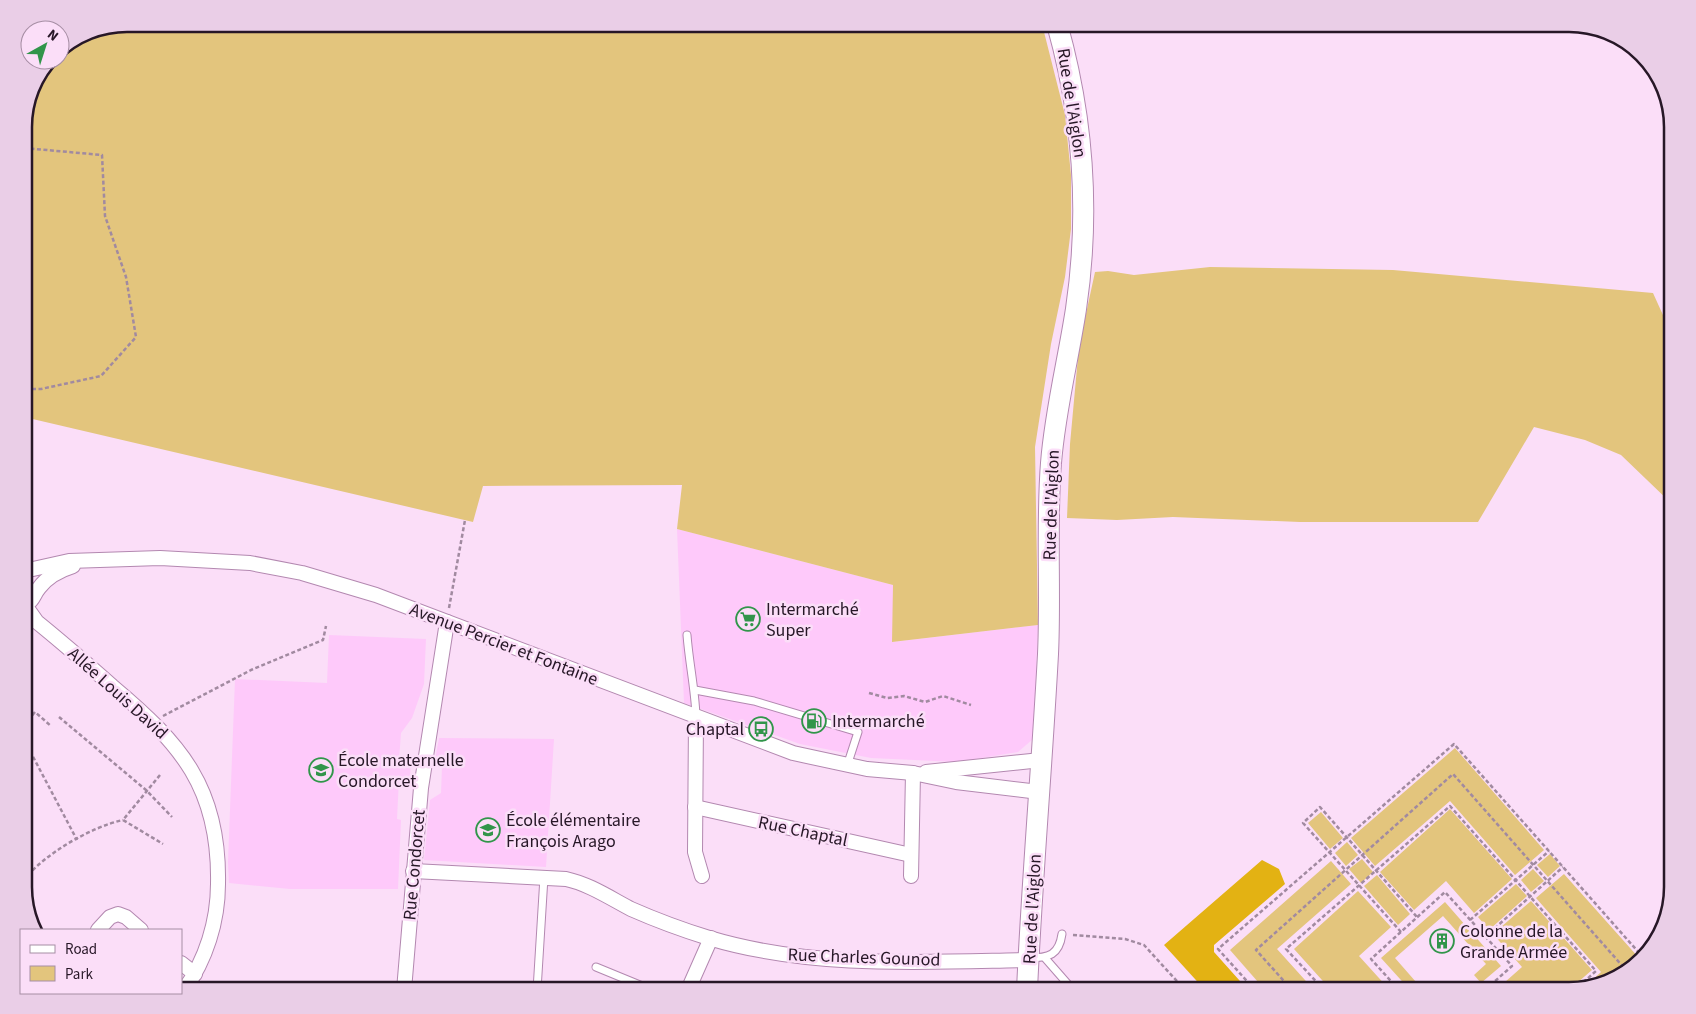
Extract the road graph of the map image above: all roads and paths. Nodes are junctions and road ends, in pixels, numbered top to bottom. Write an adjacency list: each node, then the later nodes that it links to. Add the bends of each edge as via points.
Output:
1 (1059, 32): 23 (main road, Rue de l'Aiglon, via 1077,114 1083,214 1078,294 1050,466 1048,631)
2 (33, 149): 3 (path, via 102,156 105,216 126,277 136,337 101,376)
3 (33, 389)
4 (465, 520): 11 (path)
5 (88, 561): 6 (street, Avenue Percier et Fontaine, via 62,562); 8 (street, Avenue Percier et Fontaine, via 58,572); 11 (street, Avenue Percier et Fontaine, via 174,558 276,567 348,585)
6 (33, 570)
7 (33, 578): 8 (street, Avenue Percier et Fontaine)
8 (37, 590): 9 (street, Avenue Percier et Fontaine)
9 (33, 599)
10 (33, 617): 20 (street, Allée Louis David)
11 (447, 622): 19 (street, Avenue Percier et Fontaine); 43 (street, Rue Condorcet, via 421,788)
12 (326, 626): 20 (path, via 323,640 251,670)
13 (687, 635): 14 (lane)
14 (695, 690): 19 (lane); 24 (lane, via 754,701 858,732)
15 (869, 693): 16 (path, via 887,698 904,696 925,702 943,696)
16 (971, 705)
17 (33, 714): 21 (path, via 35,712)
18 (58, 717): 27 (path)
19 (696, 718): 24 (street, Avenue Percier et Fontaine, via 793,753); 29 (street)
20 (153, 721): 65 (street, Allée Louis David, via 173,742 193,774 206,802 215,836 218,868 216,910 207,945)
21 (51, 726)
22 (33, 757): 33 (path)
23 (1041, 760): 25 (street, Avenue Percier et Fontaine); 28 (main road, Rue de l'Aiglon)
24 (847, 766): 25 (street, Avenue Percier et Fontaine)
25 (912, 773): 28 (street, Avenue Percier et Fontaine); 37 (street)
26 (160, 775): 27 (path)
27 (146, 790): 30 (path); 31 (path)
28 (1039, 792): 61 (main road, Rue de l'Aiglon)
29 (695, 807): 37 (street, Rue Chaptal); 46 (street, via 695,852)
30 (172, 817)
31 (122, 820): 33 (path, via 104,824); 34 (path)
32 (1347, 838): 35 (path, via 1454,744); 36 (path); 36 (path, via 1320,807 1303,822); 38 (path)
33 (77, 840): 42 (path, via 43,860)
34 (163, 844)
35 (1549, 851): 39 (path); 40 (path)
36 (1330, 853): 41 (path); 75 (path, via 1218,948)
37 (911, 855): 47 (street)
38 (1362, 855): 39 (path, via 1453,774); 41 (path); 44 (path)
39 (1534, 865): 48 (path); 49 (path)
40 (1563, 867): 49 (path); 60 (path)
41 (1345, 870): 50 (path); 76 (path, via 1256,950)
42 (33, 871)
43 (413, 871): 45 (street, Rue Charles Gounod); 68 (street, Rue Condorcet)
44 (1376, 871): 48 (path, via 1450,806); 50 (path); 52 (path)
45 (544, 876): 59 (street, Rue Charles Gounod, via 580,882 634,910); 69 (lane)
46 (702, 876)
47 (911, 876)
48 (1517, 880): 51 (path); 53 (path)
49 (1548, 881): 51 (path); 63 (path)
50 (1359, 886): 56 (path); 77 (path, via 1286,949)
51 (1530, 896): 58 (path); 66 (path, via 1596,971)
52 (1417, 917): 53 (path, via 1445,892); 56 (path)
53 (1470, 920): 58 (path)
54 (99, 929): 55 (street, via 110,917 118,914)
55 (141, 929)
56 (1401, 932): 78 (path, via 1371,959)
57 (1062, 934): 61 (lane, via 1057,949); 74 (path, via 1138,943 1150,950)
58 (1485, 937): 79 (path, via 1512,966)
59 (711, 938): 61 (street, Rue Charles Gounod, via 785,955 830,959); 71 (street)
60 (1638, 951)
61 (1034, 959): 72 (main road, Rue de l'Aiglon); 73 (lane)
62 (182, 964): 65 (street)
63 (1622, 965)
64 (596, 967): 70 (lane)
65 (194, 974): 67 (street, Allée Louis David)
66 (1586, 980)
67 (189, 982)
68 (405, 982)
69 (537, 982)
70 (633, 982)
71 (692, 982)
72 (1029, 982)
73 (1063, 982)
74 (1178, 982)
75 (1248, 982)
76 (1285, 982)
77 (1317, 982)
78 (1392, 982)
79 (1494, 982)

